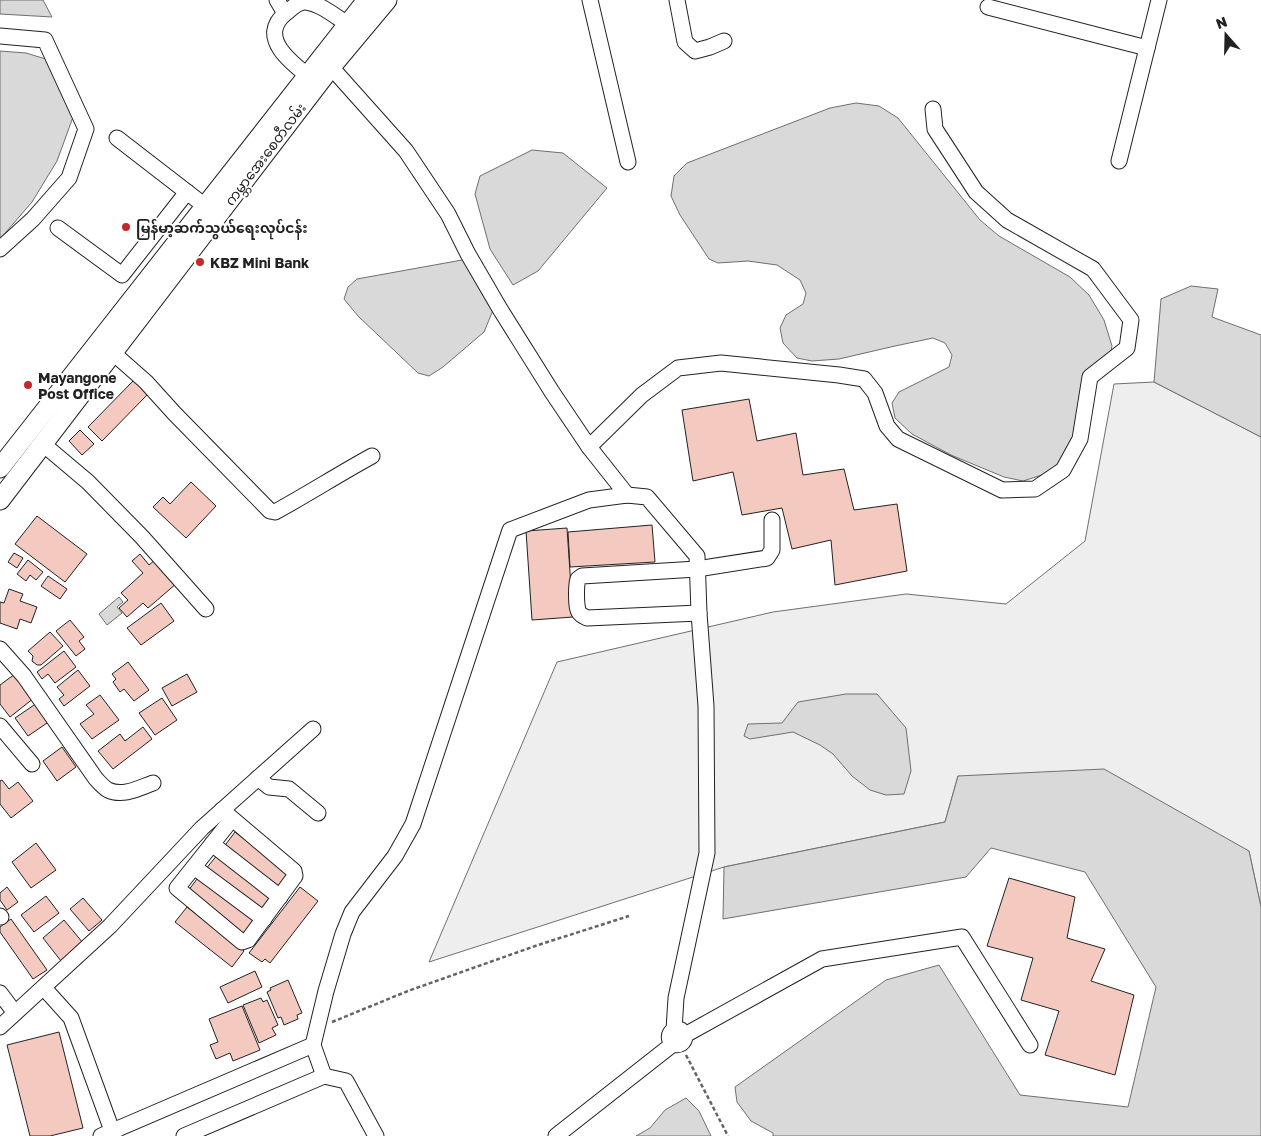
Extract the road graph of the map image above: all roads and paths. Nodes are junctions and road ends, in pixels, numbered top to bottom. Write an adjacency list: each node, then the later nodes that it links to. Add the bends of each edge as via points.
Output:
1 (277, 0): 7 (street)
2 (367, 0): 9 (main road, ကမ္ဘာအေးစေတီလမ်း)
3 (387, 0): 13 (main road, ကမ္ဘာအေးစေတီလမ်း)
4 (590, 0): 18 (street)
5 (677, 0): 11 (street, via 685,42 695,51)
6 (1159, 0): 12 (street)
7 (292, 6): 9 (street, via 304,1 319,6); 14 (street, via 278,18 274,34 284,56)
8 (988, 7): 12 (street)
9 (347, 24): 14 (main road, ကမ္ဘာအေးစေတီလမ်း)
10 (0, 36): 22 (street, via 45,40 86,129 69,178)
11 (724, 42)
12 (1147, 48): 17 (street)
13 (331, 68): 14 (main road, ကမ္ဘာအေးစေတီလမ်း); 25 (street, via 406,151 448,214 500,309)
14 (313, 80): 20 (main road, ကမ္ဘာအေးစေတီလမ်း)
15 (933, 109): 25 (street, via 935,129 976,192 1007,220 1093,269 1131,320 1127,348 1090,377 1080,439 1063,470 1035,489 1002,490 898,439 887,426 875,393 864,379 721,363 678,368 642,395)
16 (117, 138): 19 (street)
17 (1119, 161)
18 (628, 162)
19 (187, 192): 20 (street); 21 (street, via 122,275)
20 (214, 203): 23 (main road, ကမ္ဘာအေးစေတီလမ်း)
21 (58, 228)
22 (0, 250)
23 (101, 358): 24 (main road, ကမ္ဘာအေးစေတီလမ်း); 26 (street, via 146,382 270,512); 27 (main road, ကမ္ဘာအေးစေတီလမ်း)
24 (43, 444): 29 (main road, ကမ္ဘာအေးစေတီလမ်း); 32 (street, via 88,482)
25 (589, 447): 28 (street)
26 (372, 456)
27 (0, 468)
28 (626, 494): 31 (street, via 647,497 697,556); 51 (street, via 589,500 510,530 413,824 395,856 352,912)
29 (0, 499)
30 (772, 520): 31 (street, via 772,550 767,558)
31 (697, 569): 33 (street); 33 (street, via 582,576 576,584 578,610 587,618)
32 (206, 609)
33 (699, 613): 52 (street, via 706,706 707,853 676,998)
34 (0, 649): 39 (street, via 24,676 96,779 108,790 122,793)
35 (0, 726): 37 (street)
36 (313, 728): 38 (street)
37 (32, 764)
38 (258, 778): 40 (street, via 269,787 289,789); 41 (street)
39 (153, 783)
40 (318, 813)
41 (227, 815): 42 (street); 44 (street, via 294,871 295,876); 47 (street, via 202,828 110,926)
42 (212, 844): 43 (street); 44 (street)
43 (194, 867): 46 (street); 46 (street, via 177,888 242,942 248,940)
44 (280, 897): 46 (street)
45 (629, 916): 51 (path, via 408,991)
46 (264, 919)
47 (44, 988): 49 (street); 57 (street, via 71,1018)
48 (0, 993): 49 (street)
49 (15, 1013): 50 (street)
50 (0, 1027)
51 (316, 1029): 53 (street)
52 (678, 1038): 54 (street, via 822,959 962,937); 60 (street); 61 (path)
53 (313, 1045): 55 (street); 57 (street)
54 (1030, 1045)
55 (324, 1076): 56 (street); 59 (street, via 346,1081)
56 (216, 1130): 58 (street)
57 (109, 1134)
58 (184, 1136)
59 (376, 1136)
60 (556, 1136)
61 (728, 1136)

